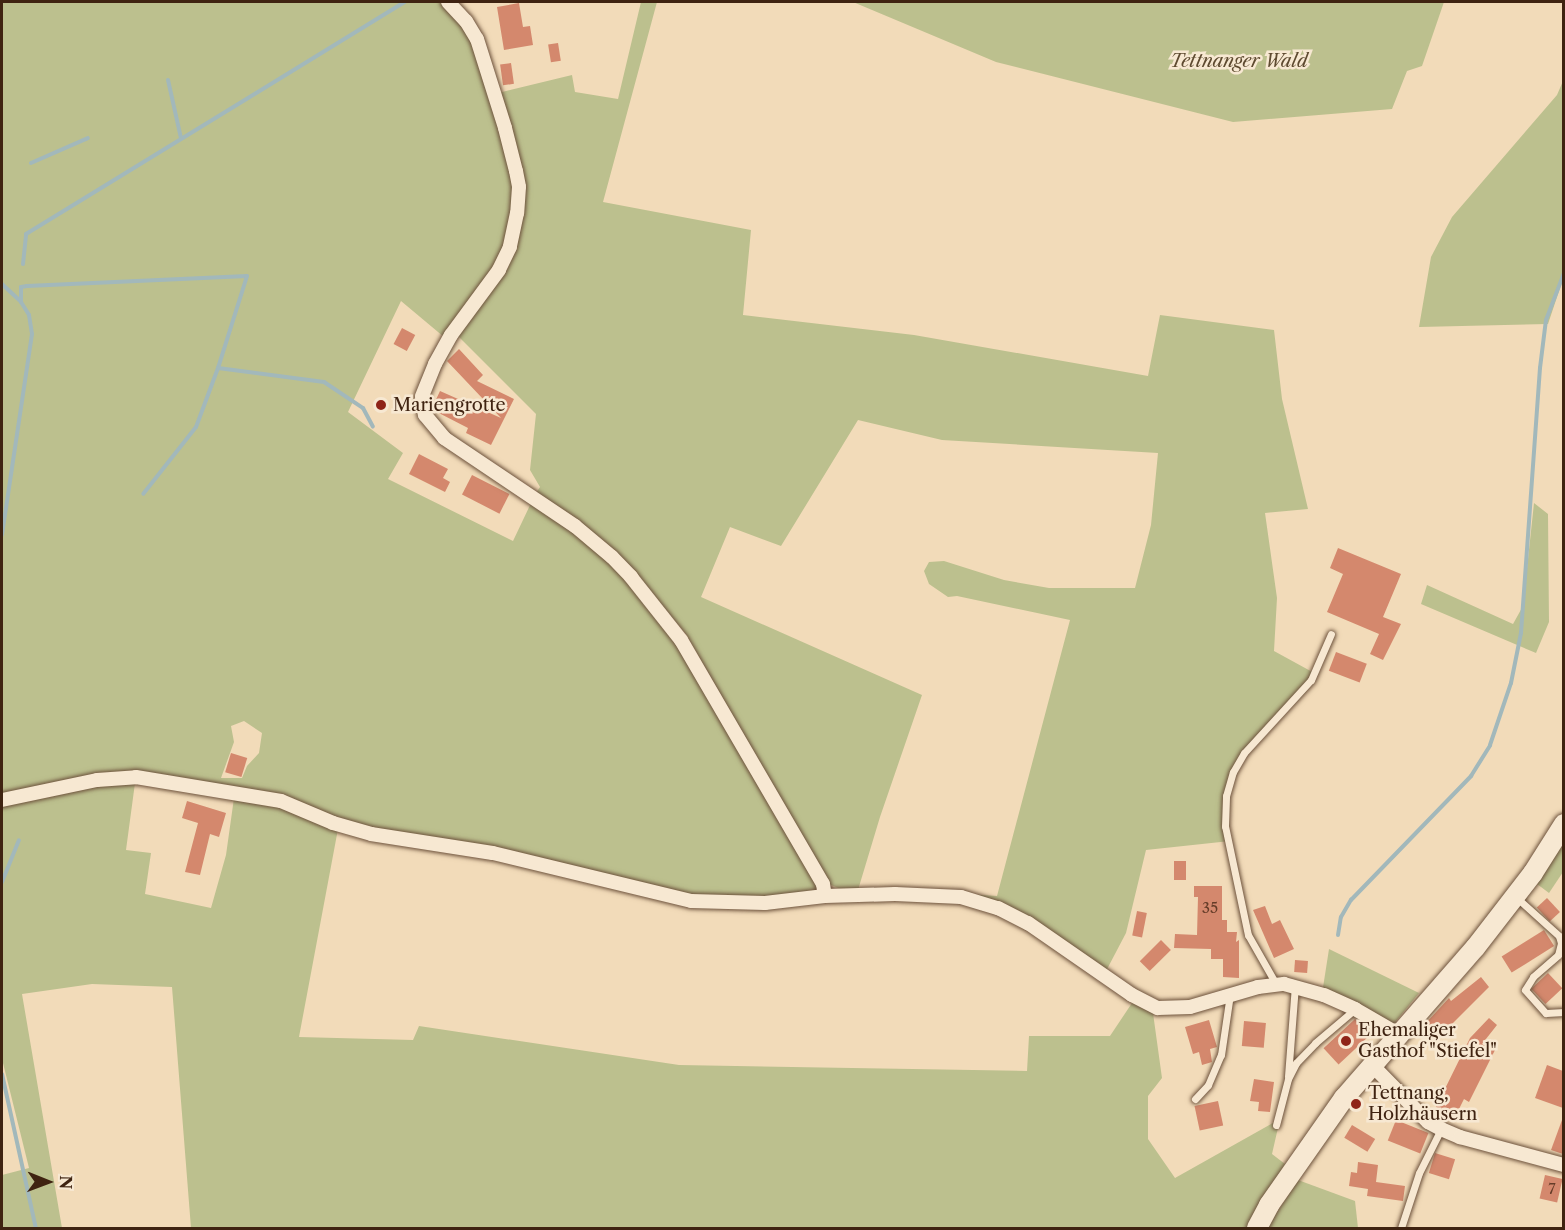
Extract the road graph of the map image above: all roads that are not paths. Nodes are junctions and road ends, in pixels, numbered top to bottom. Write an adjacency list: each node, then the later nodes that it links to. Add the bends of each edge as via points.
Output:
1 (448, 2): 5 (street, via 477,39 519,187 510,247 499,270 451,335 428,380 422,407 444,438 575,526 631,577 681,640 823,884)
2 (1331, 634): 7 (lane, via 1311,680 1244,753 1226,796 1225,826 1248,935)
3 (2, 800): 5 (street, via 97,780 136,777 281,801 371,834 503,855 691,901 765,903)
4 (1563, 824): 6 (main road)
5 (825, 896): 9 (street, via 961,897 998,908 1028,923 1131,994 1158,1008 1178,1009)
6 (1515, 896): 11 (lane, via 1559,936 1561,943 1558,955 1533,977 1525,990 1546,1013); 12 (main road)
7 (1276, 984): 8 (street); 9 (street)
8 (1295, 986): 10 (street); 14 (lane)
9 (1230, 994): 15 (lane, via 1221,1054 1208,1085)
10 (1355, 1009): 12 (street); 14 (lane, via 1315,1043 1296,1063)
11 (1563, 1012)
12 (1398, 1034): 13 (main road)
13 (1372, 1065): 17 (street, via 1428,1122); 19 (main road, via 1318,1132)
14 (1288, 1079): 16 (lane)
15 (1195, 1099)
16 (1276, 1125)
17 (1441, 1129): 18 (street); 20 (lane, via 1419,1173)
18 (1563, 1165)
19 (1257, 1228)
20 (1401, 1228)

